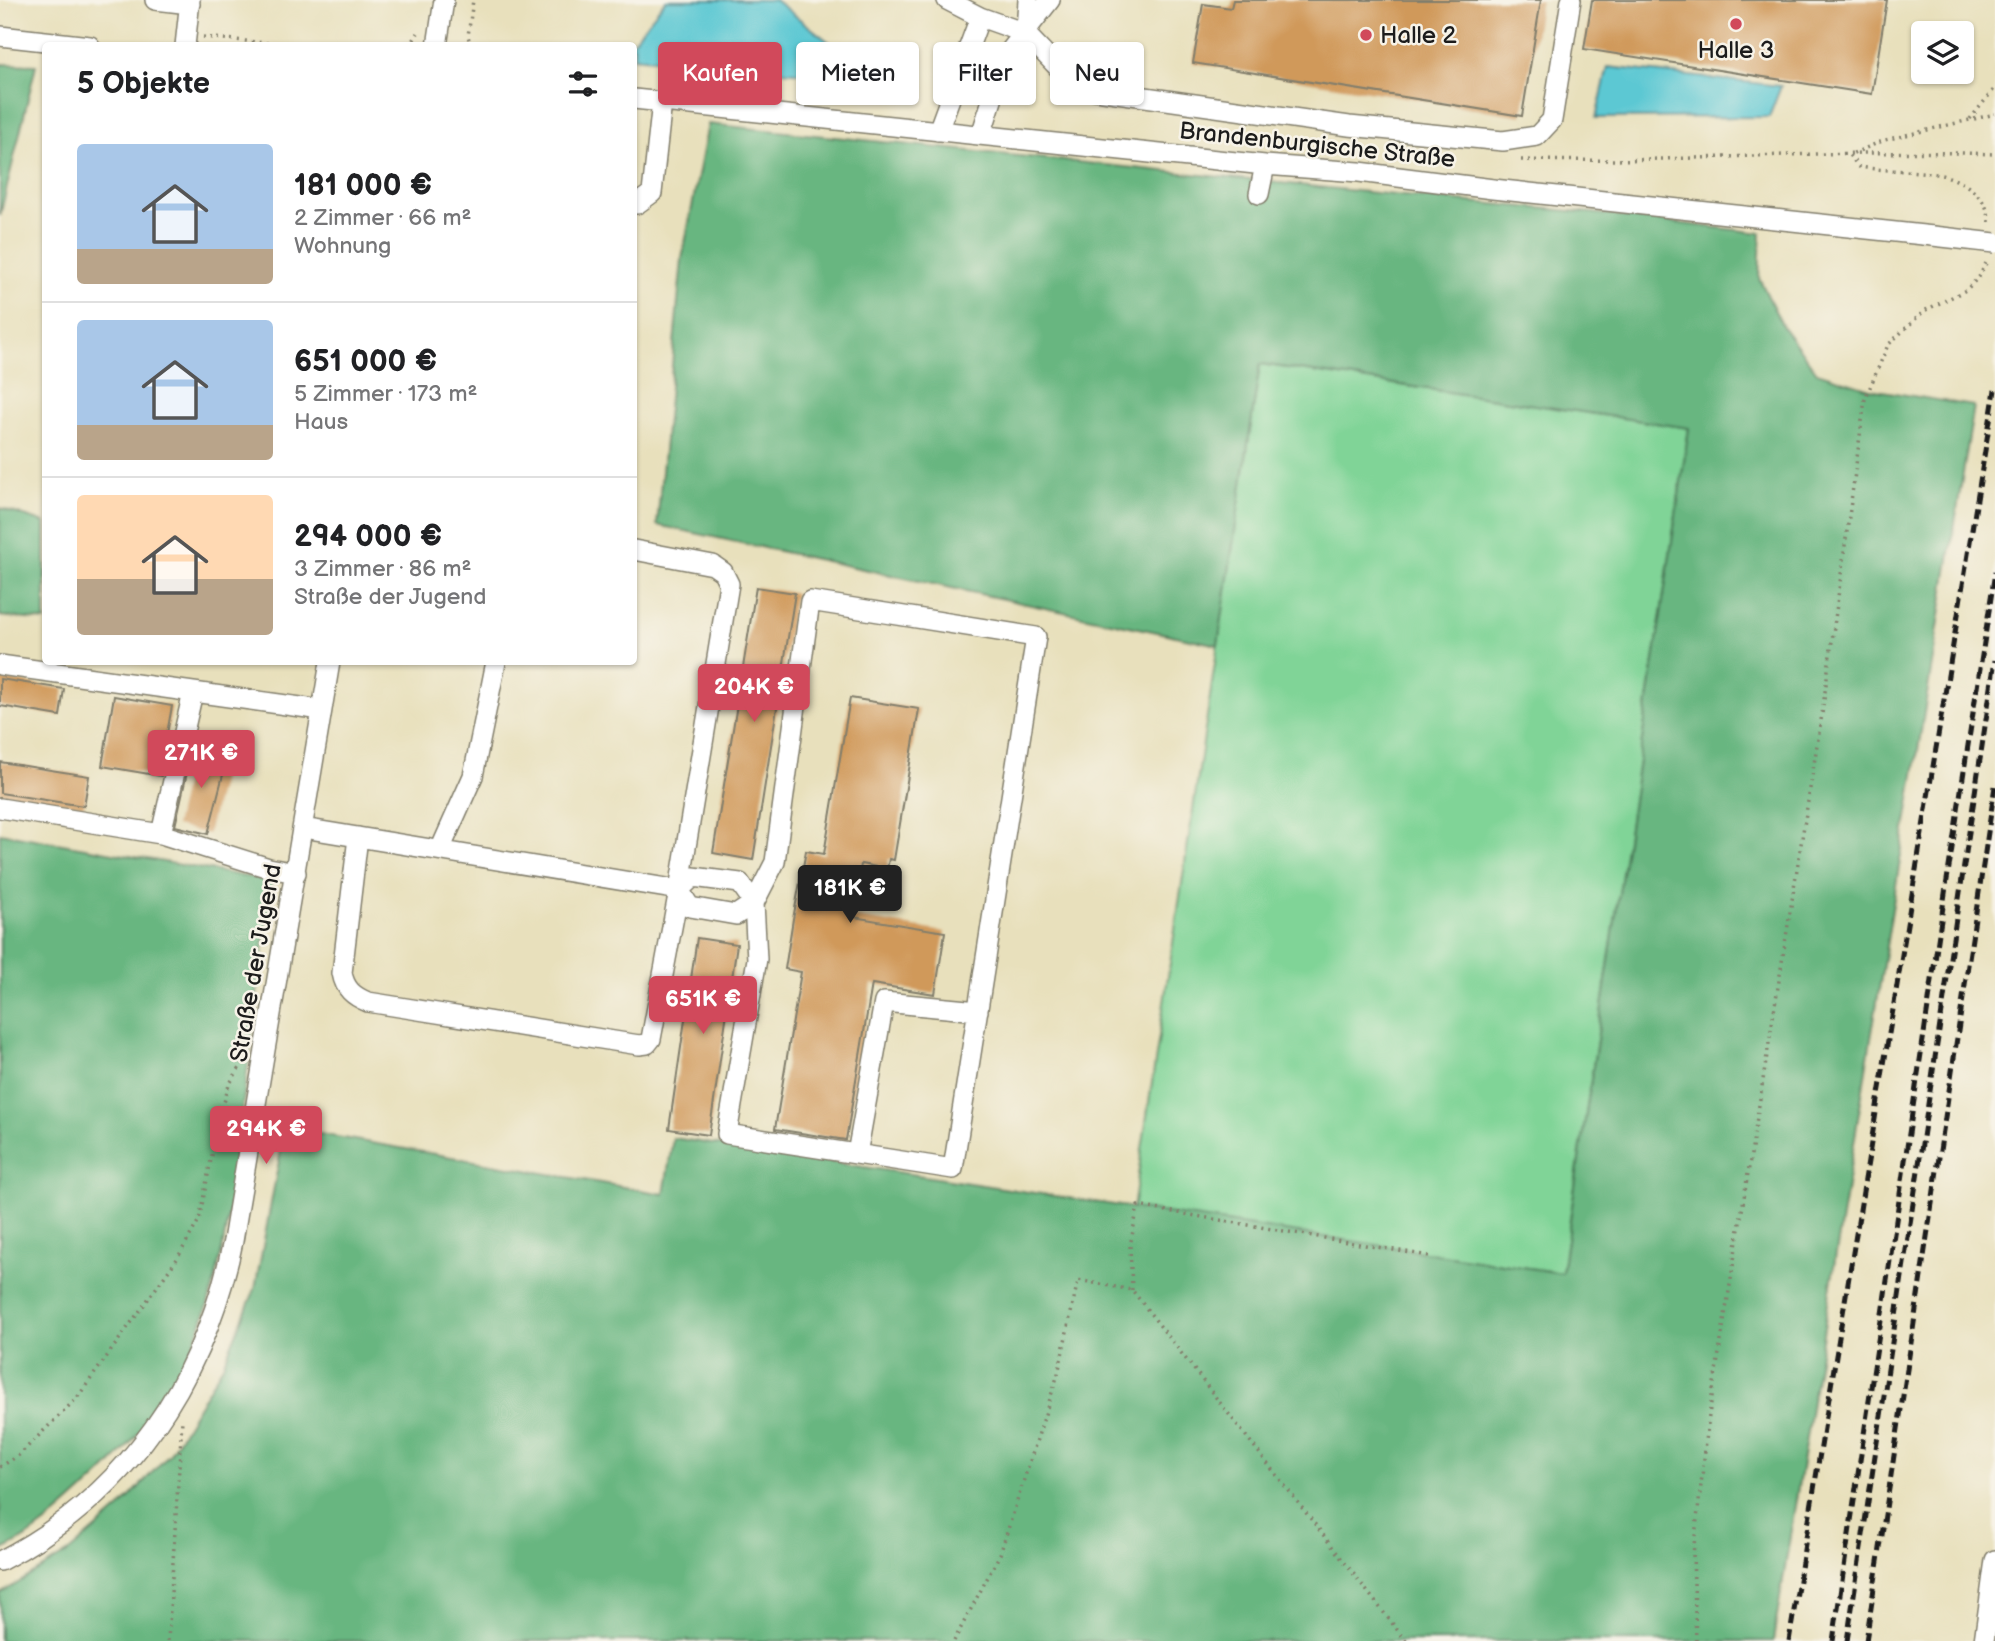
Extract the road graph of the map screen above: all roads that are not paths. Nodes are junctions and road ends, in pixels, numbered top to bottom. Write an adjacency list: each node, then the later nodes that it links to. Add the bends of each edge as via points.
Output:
1 (155, 0): 7 (street)
2 (444, 0): 13 (street)
3 (947, 0): 8 (street)
4 (1028, 0): 9 (street)
5 (1050, 0): 9 (street)
6 (1571, 0): 9 (street, via 1552,120 1537,136 1503,141 1349,126 1096,90 1072,82)
7 (190, 2): 11 (street)
8 (980, 16): 9 (street); 18 (street)
9 (1026, 33): 19 (street, via 1006,56)
10 (0, 36): 12 (street)
11 (186, 41)
12 (54, 42)
13 (438, 42)
14 (637, 99): 15 (street, Brandenburgische Straße)
15 (658, 102)
16 (662, 105): 22 (street, via 652,193)
17 (691, 105): 18 (street, Brandenburgische Straße)
18 (938, 131): 19 (street, Brandenburgische Straße)
19 (981, 135): 20 (street, Brandenburgische Straße)
20 (1265, 165): 21 (street); 23 (street, Brandenburgische Straße, bridge)
21 (1259, 194)
22 (637, 204)
23 (1990, 240)
24 (637, 551): 36 (street, via 713,565 729,584)
25 (0, 665): 28 (street)
26 (330, 665): 29 (street, Straße der Jugend)
27 (495, 665): 34 (street, via 472,776)
28 (193, 692): 29 (street); 32 (street)
29 (322, 710): 31 (street, Straße der Jugend)
30 (0, 808): 32 (street)
31 (303, 828): 33 (street); 35 (street, Straße der Jugend)
32 (161, 834): 35 (street)
33 (358, 837): 34 (street); 36 (street, via 342,959 344,984 368,1002 468,1019 646,1044 651,1039)
34 (440, 850): 36 (street)
35 (296, 873): 41 (street, Straße der Jugend, via 228,1264 195,1362 149,1435 100,1490 63,1521)
36 (679, 890): 37 (street, via 690,908 736,915); 37 (street, via 693,877 740,883)
37 (754, 903): 38 (street, via 775,862 810,601 1036,636); 39 (street, via 757,959 727,1134)
38 (978, 1011): 39 (street, via 884,1002); 39 (street, via 953,1169)
39 (856, 1154)
40 (1995, 1560): 42 (street)
41 (0, 1561)
42 (1984, 1641)

